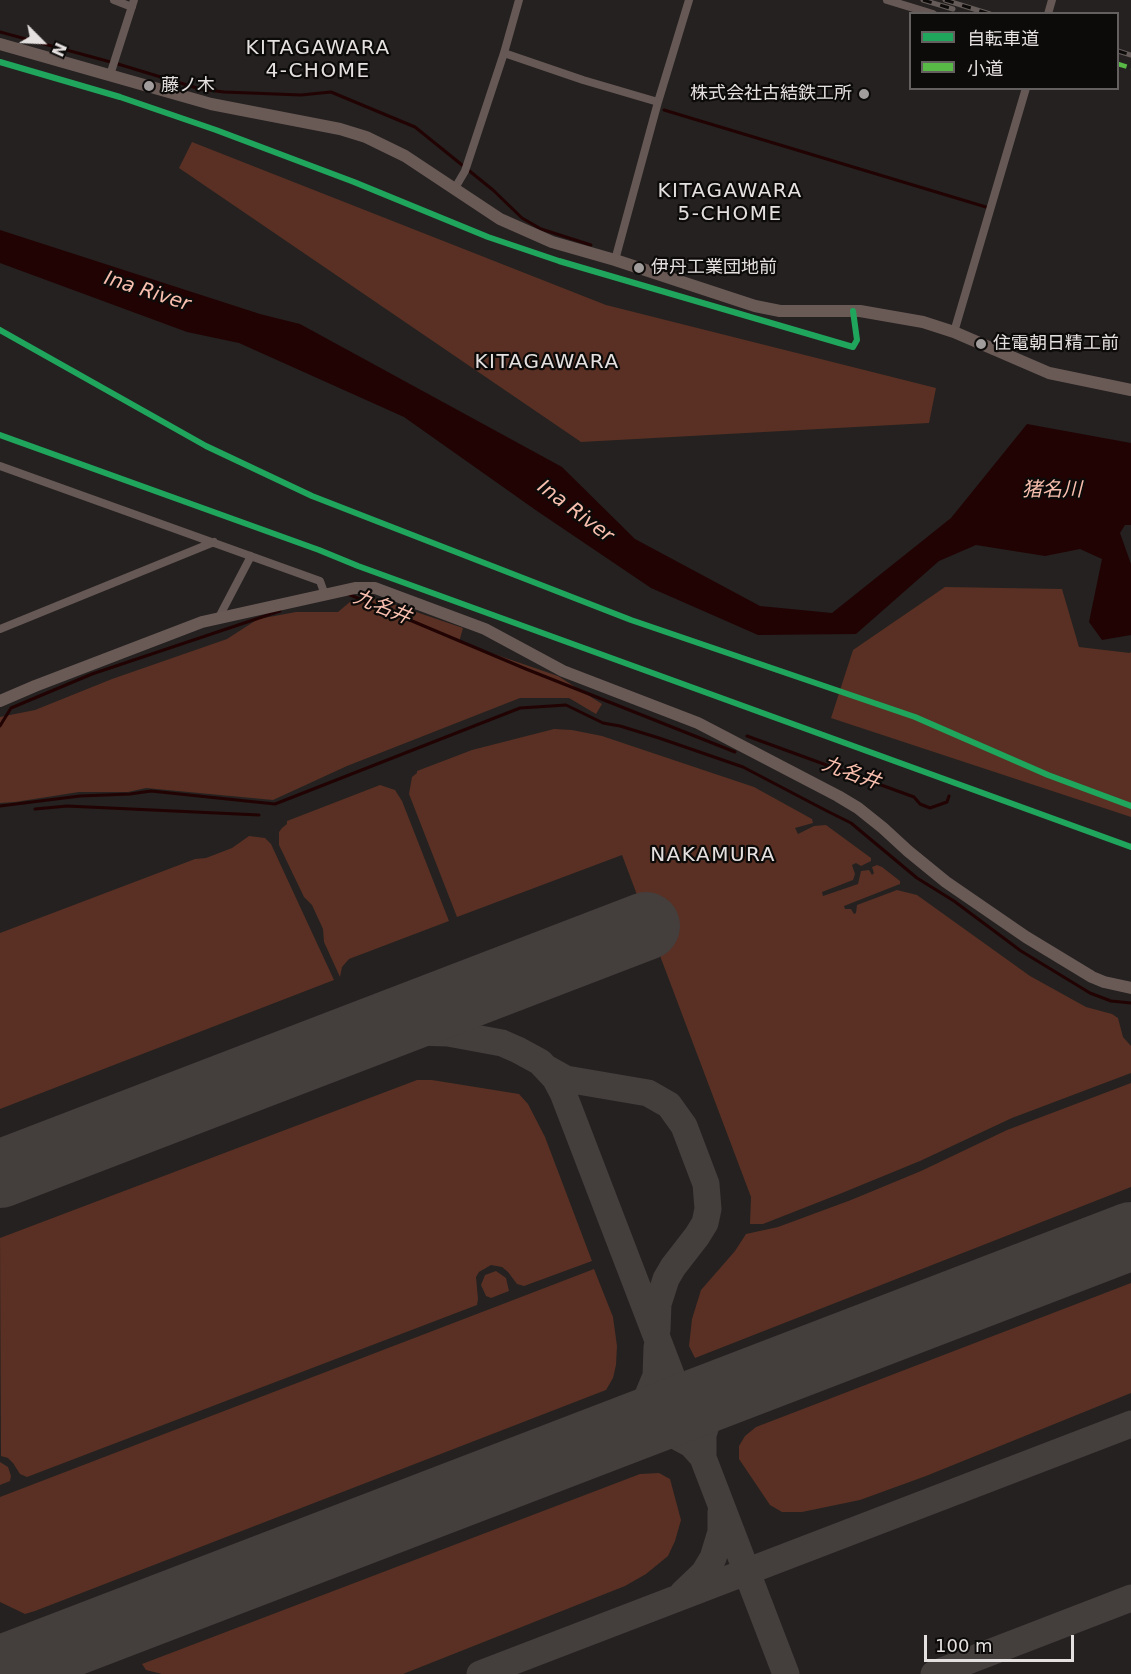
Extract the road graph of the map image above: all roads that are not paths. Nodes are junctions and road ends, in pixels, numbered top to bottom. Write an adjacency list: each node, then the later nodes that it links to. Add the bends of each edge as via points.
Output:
1 (114, 0): 5 (street)
2 (519, 0): 8 (street)
3 (689, 0): 11 (street)
4 (887, 0): 6 (street)
5 (133, 3): 9 (street)
6 (926, 12)
7 (0, 44): 9 (street)
8 (504, 53): 11 (street); 12 (street, via 465,171)
9 (110, 75): 12 (street, via 212,104 366,137)
10 (1025, 90): 14 (street)
11 (658, 102): 13 (street)
12 (455, 188): 13 (street, via 500,219 552,242)
13 (615, 260): 14 (street, via 780,311 860,311 923,322)
14 (954, 332): 15 (street, via 1049,373)
15 (1131, 390)
16 (0, 466): 17 (street)
17 (214, 542): 18 (street); 21 (street)
18 (251, 556): 19 (street, via 320,581); 20 (street)
19 (325, 595): 20 (street); 23 (street, via 375,588 486,629 563,671 698,723 858,808 946,882 1068,963 1104,982)
20 (218, 618): 22 (street)
21 (0, 629)
22 (0, 701)
23 (1131, 988)

